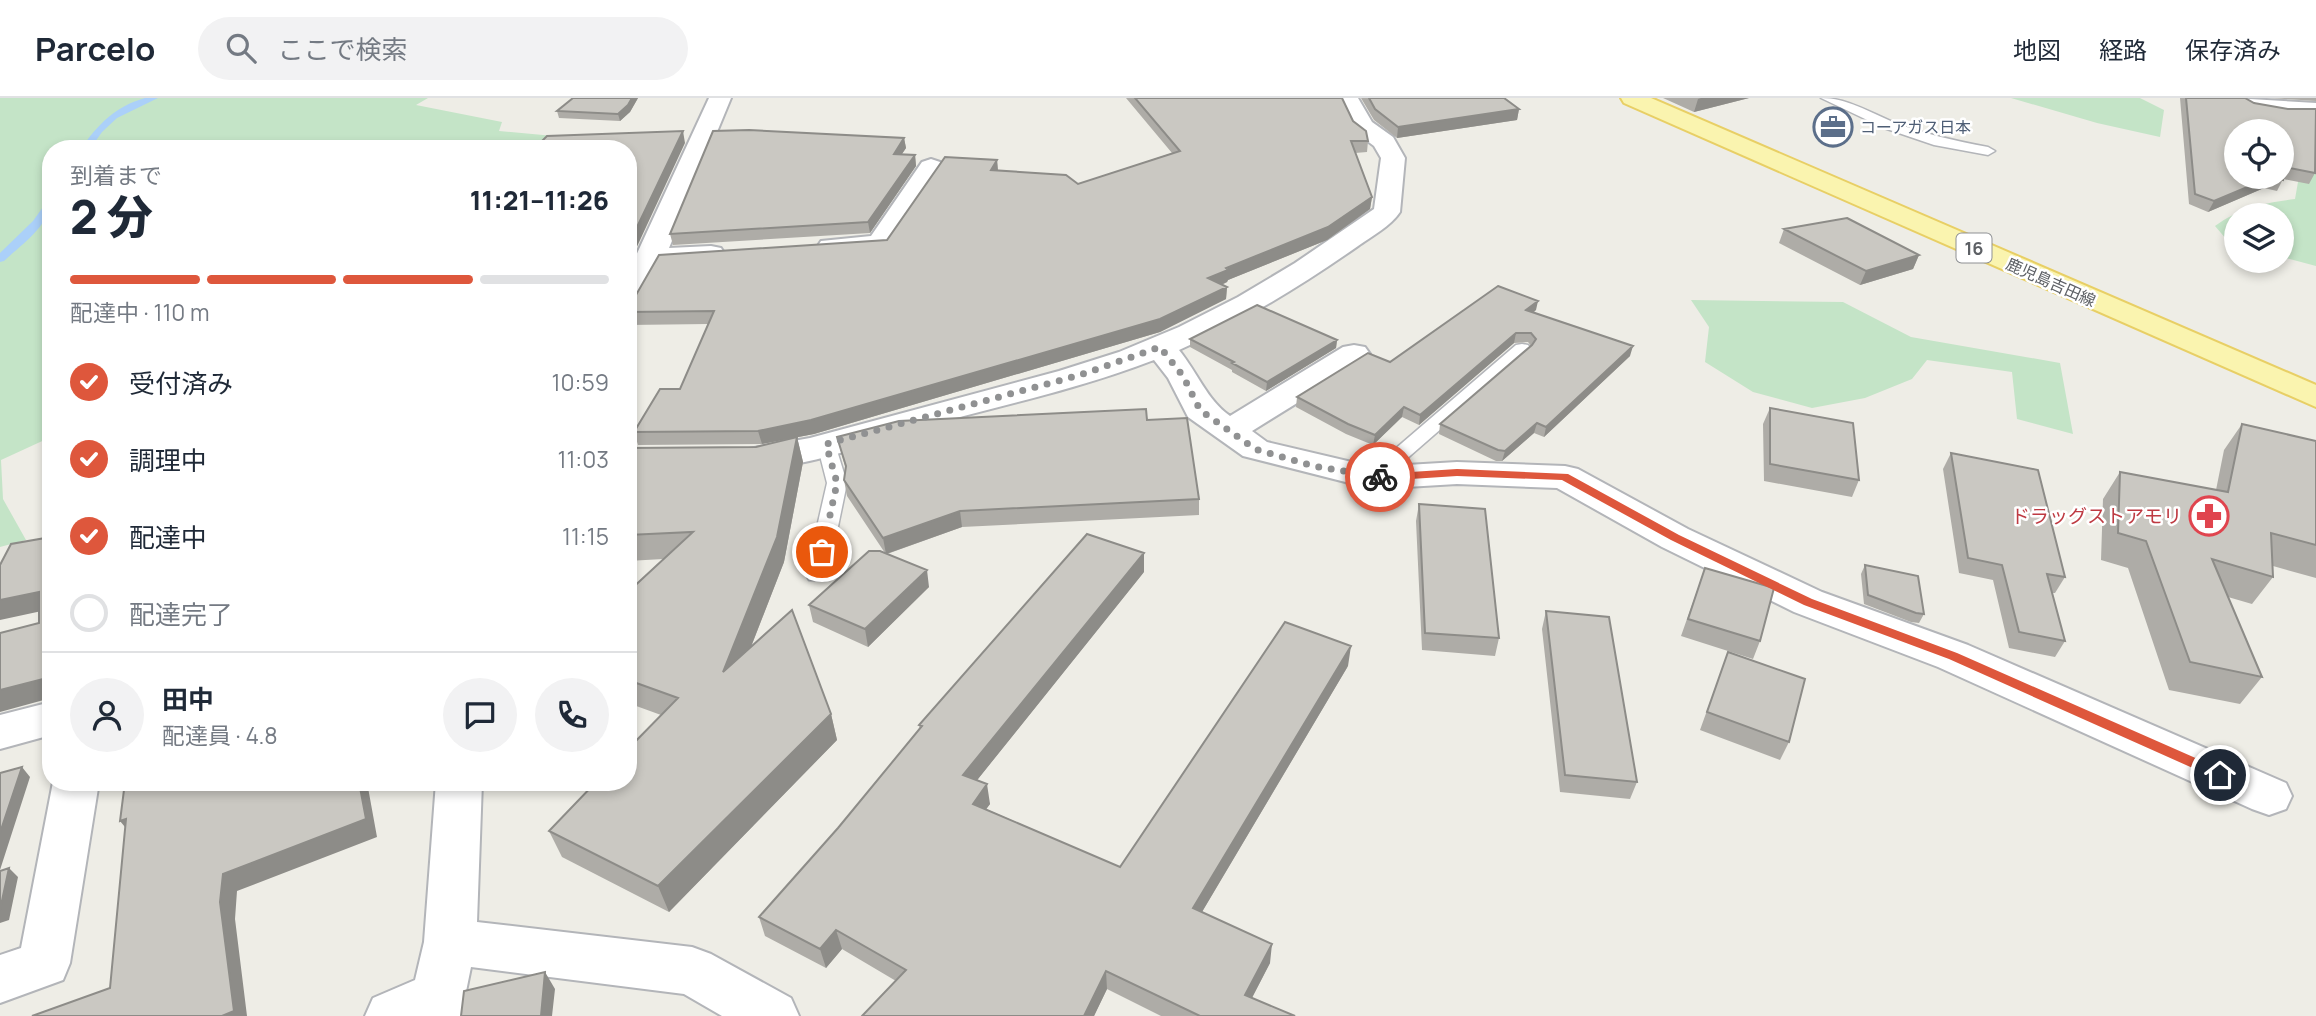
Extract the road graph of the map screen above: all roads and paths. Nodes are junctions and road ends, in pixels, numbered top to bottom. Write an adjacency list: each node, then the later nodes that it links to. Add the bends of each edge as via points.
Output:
1 (720, 98): 12 (street)
2 (1347, 98): 14 (street, via 1362,126 1384,142 1392,158 1387,212 1273,290)
3 (1632, 98): 17 (main road, 鹿児島吉田線 / 16)
4 (1827, 98): 8 (lane, via 1939,142)
5 (2244, 98): 6 (street, via 2262,108)
6 (2305, 110): 7 (street)
7 (2316, 125)
8 (1988, 151)
9 (931, 167): 10 (street, via 879,244)
10 (798, 249)
11 (731, 253): 12 (street)
12 (651, 257): 13 (street)
13 (637, 283)
14 (1160, 347): 18 (street, via 1183,376 1200,410); 19 (street, via 1080,375)
15 (1522, 349): 21 (lane)
16 (1354, 354): 18 (street)
17 (2316, 397)
18 (1229, 430): 21 (street, via 1255,449)
19 (826, 444): 20 (street, via 762,458); 22 (lane, via 837,483)
20 (724, 459)
21 (1373, 478): 27 (street, via 1457,473 1565,477 1675,538 1808,602 1953,656)
22 (817, 575)
23 (42, 720): 24 (street)
24 (0, 732)
25 (74, 791): 29 (street, via 44,963)
26 (458, 791): 28 (street)
27 (2269, 796)
28 (450, 942): 30 (street); 31 (street, via 692,971)
29 (0, 979)
30 (421, 1009)
31 (772, 1016)

